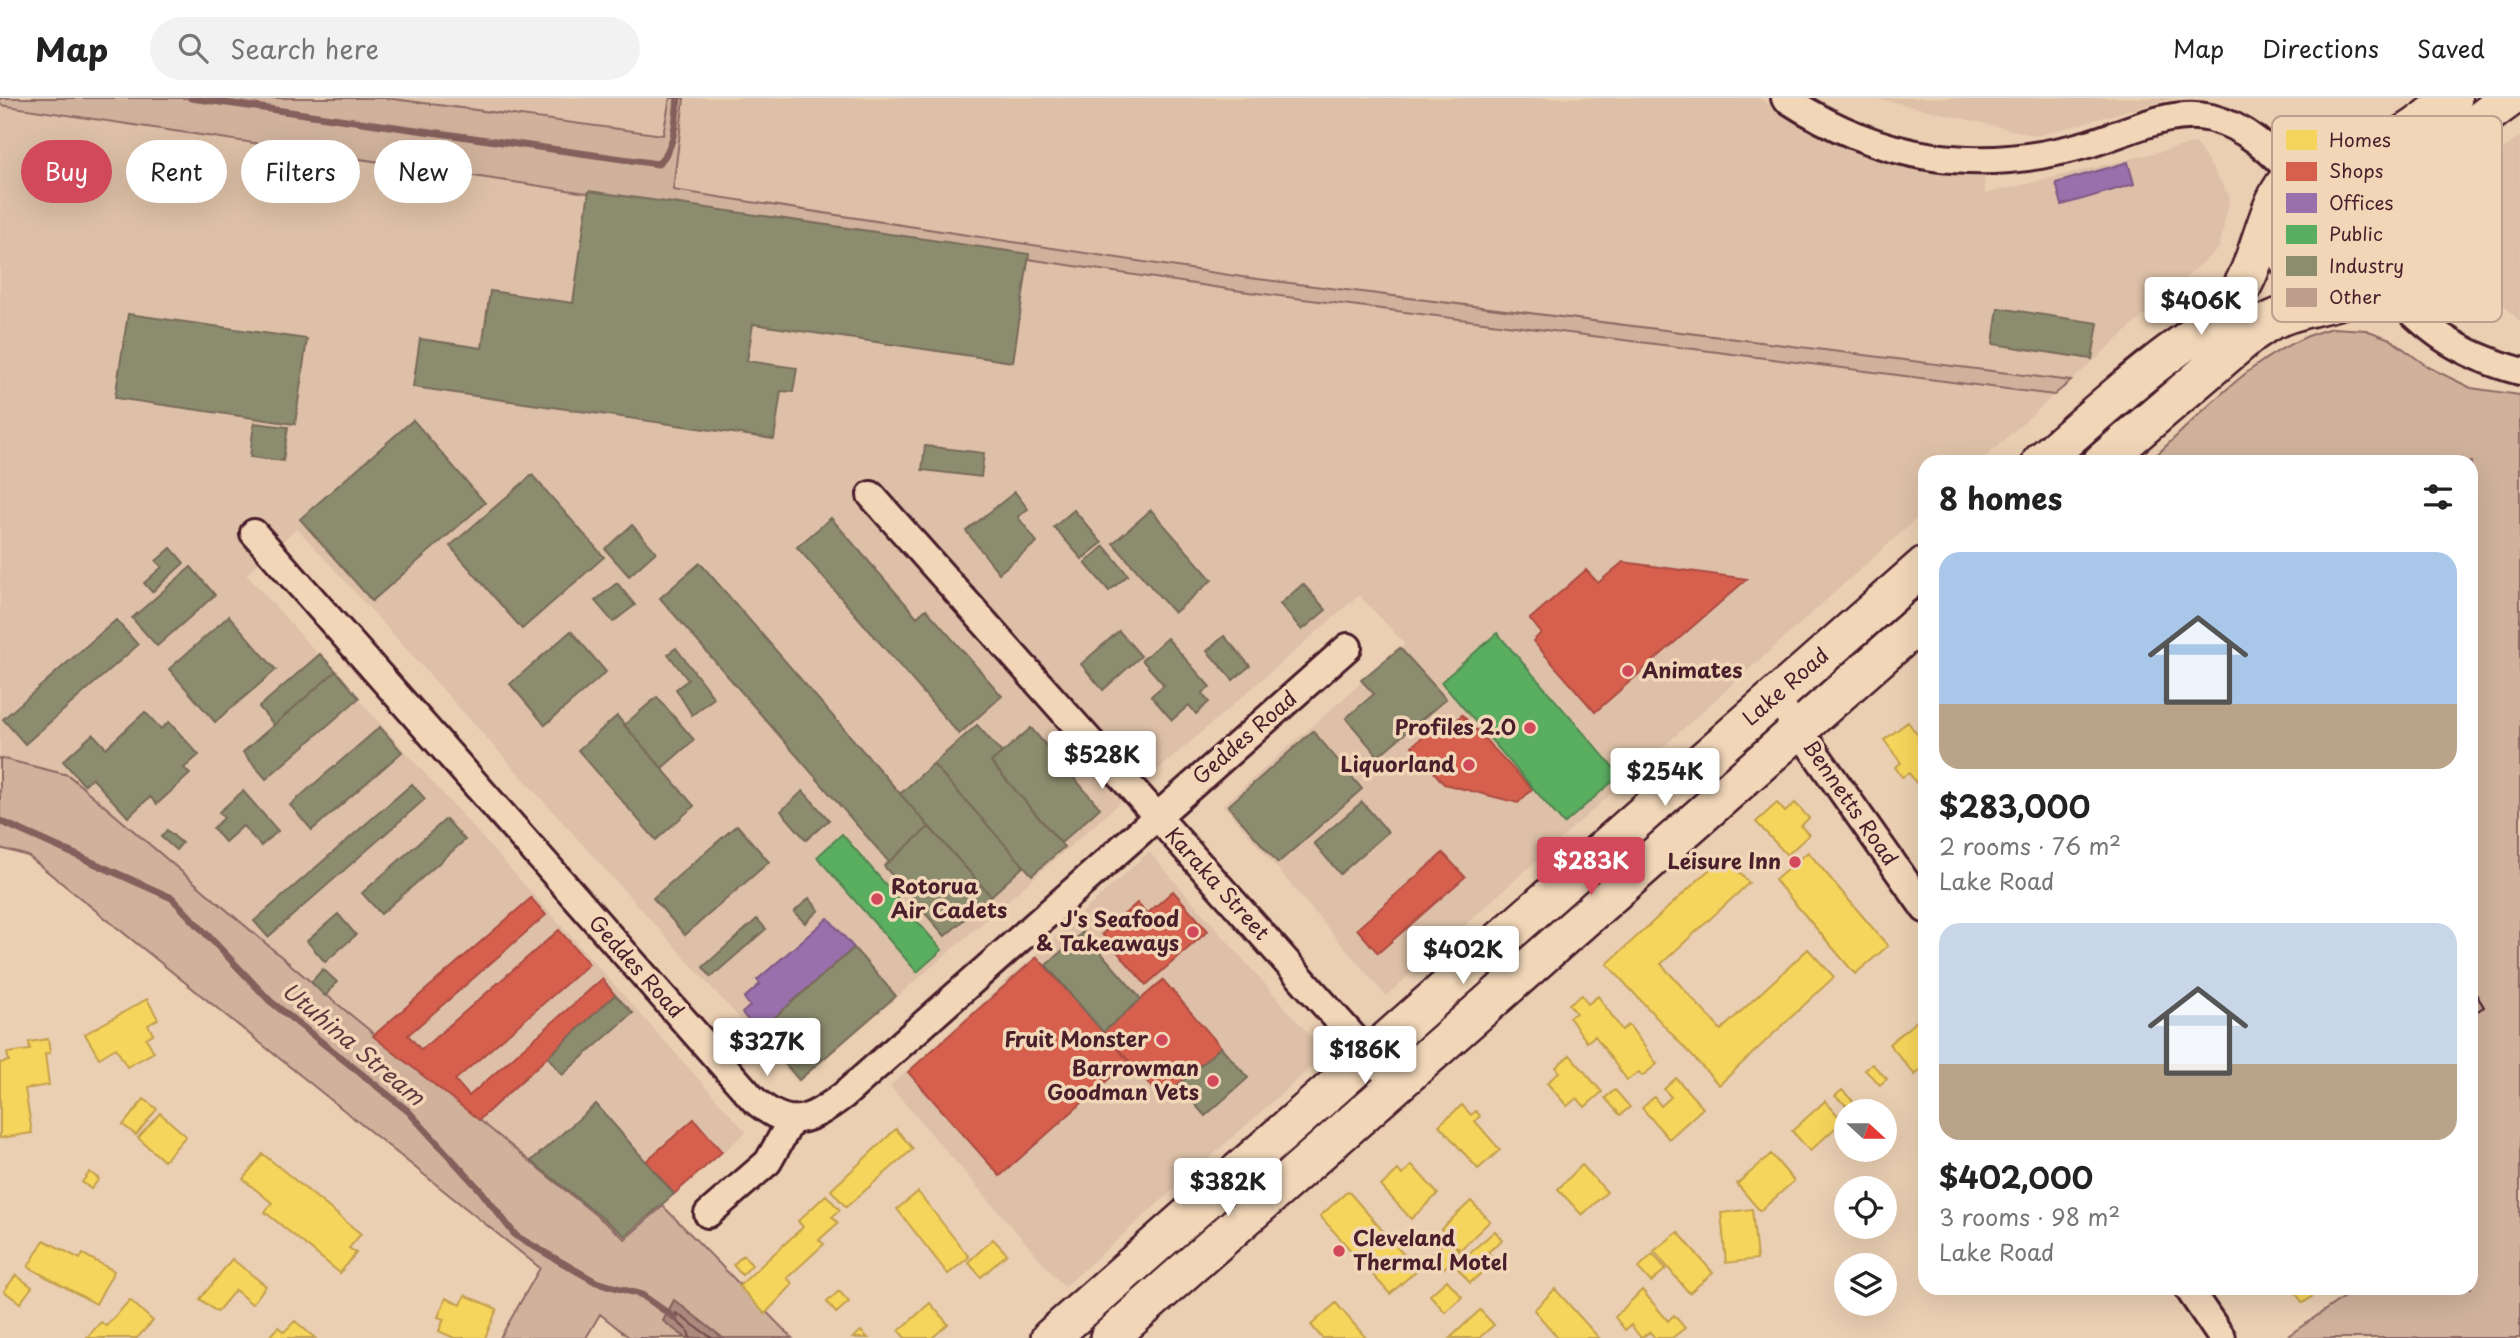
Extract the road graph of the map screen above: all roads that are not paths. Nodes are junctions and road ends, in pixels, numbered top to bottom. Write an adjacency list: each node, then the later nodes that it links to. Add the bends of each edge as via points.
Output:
1 (1785, 98): 6 (street, via 1853,136 1898,152 1944,160 2043,156 2187,116 2210,118 2259,141)
2 (2453, 98): 4 (main road)
3 (2510, 98): 5 (main road)
4 (2431, 116)
5 (2487, 116)
6 (2272, 154)
7 (2272, 208): 11 (main road, via 2254,266 2234,298)
8 (2272, 320): 12 (main road, via 2252,332)
9 (2420, 322): 10 (street, via 2484,361)
10 (2520, 371)
11 (2049, 455)
12 (2110, 455)
13 (871, 495): 20 (street, Karaka Street)
14 (254, 533): 24 (street, Geddes Road, via 753,1099)
15 (1918, 571): 18 (main road, Lake Road)
16 (1918, 624): 19 (main road, Lake Road)
17 (1348, 647): 20 (street, Geddes Road)
18 (1776, 696): 19 (street, Bennetts Road); 22 (main road, Lake Road)
19 (1798, 730): 21 (street, Bennetts Road); 23 (main road, Lake Road)
20 (1156, 817): 22 (street, Karaka Street); 24 (street, Geddes Road, via 844,1095 821,1113)
21 (1918, 899)
22 (1368, 1055): 23 (street, Karaka Street); 27 (main road, Lake Road)
23 (1396, 1085): 29 (main road, Lake Road)
24 (791, 1121): 25 (street, via 768,1162)
25 (708, 1214)
26 (2193, 1295): 30 (street)
27 (1090, 1324): 28 (main road, Lake Road)
28 (1050, 1338)
29 (1109, 1338)
30 (2222, 1338)

